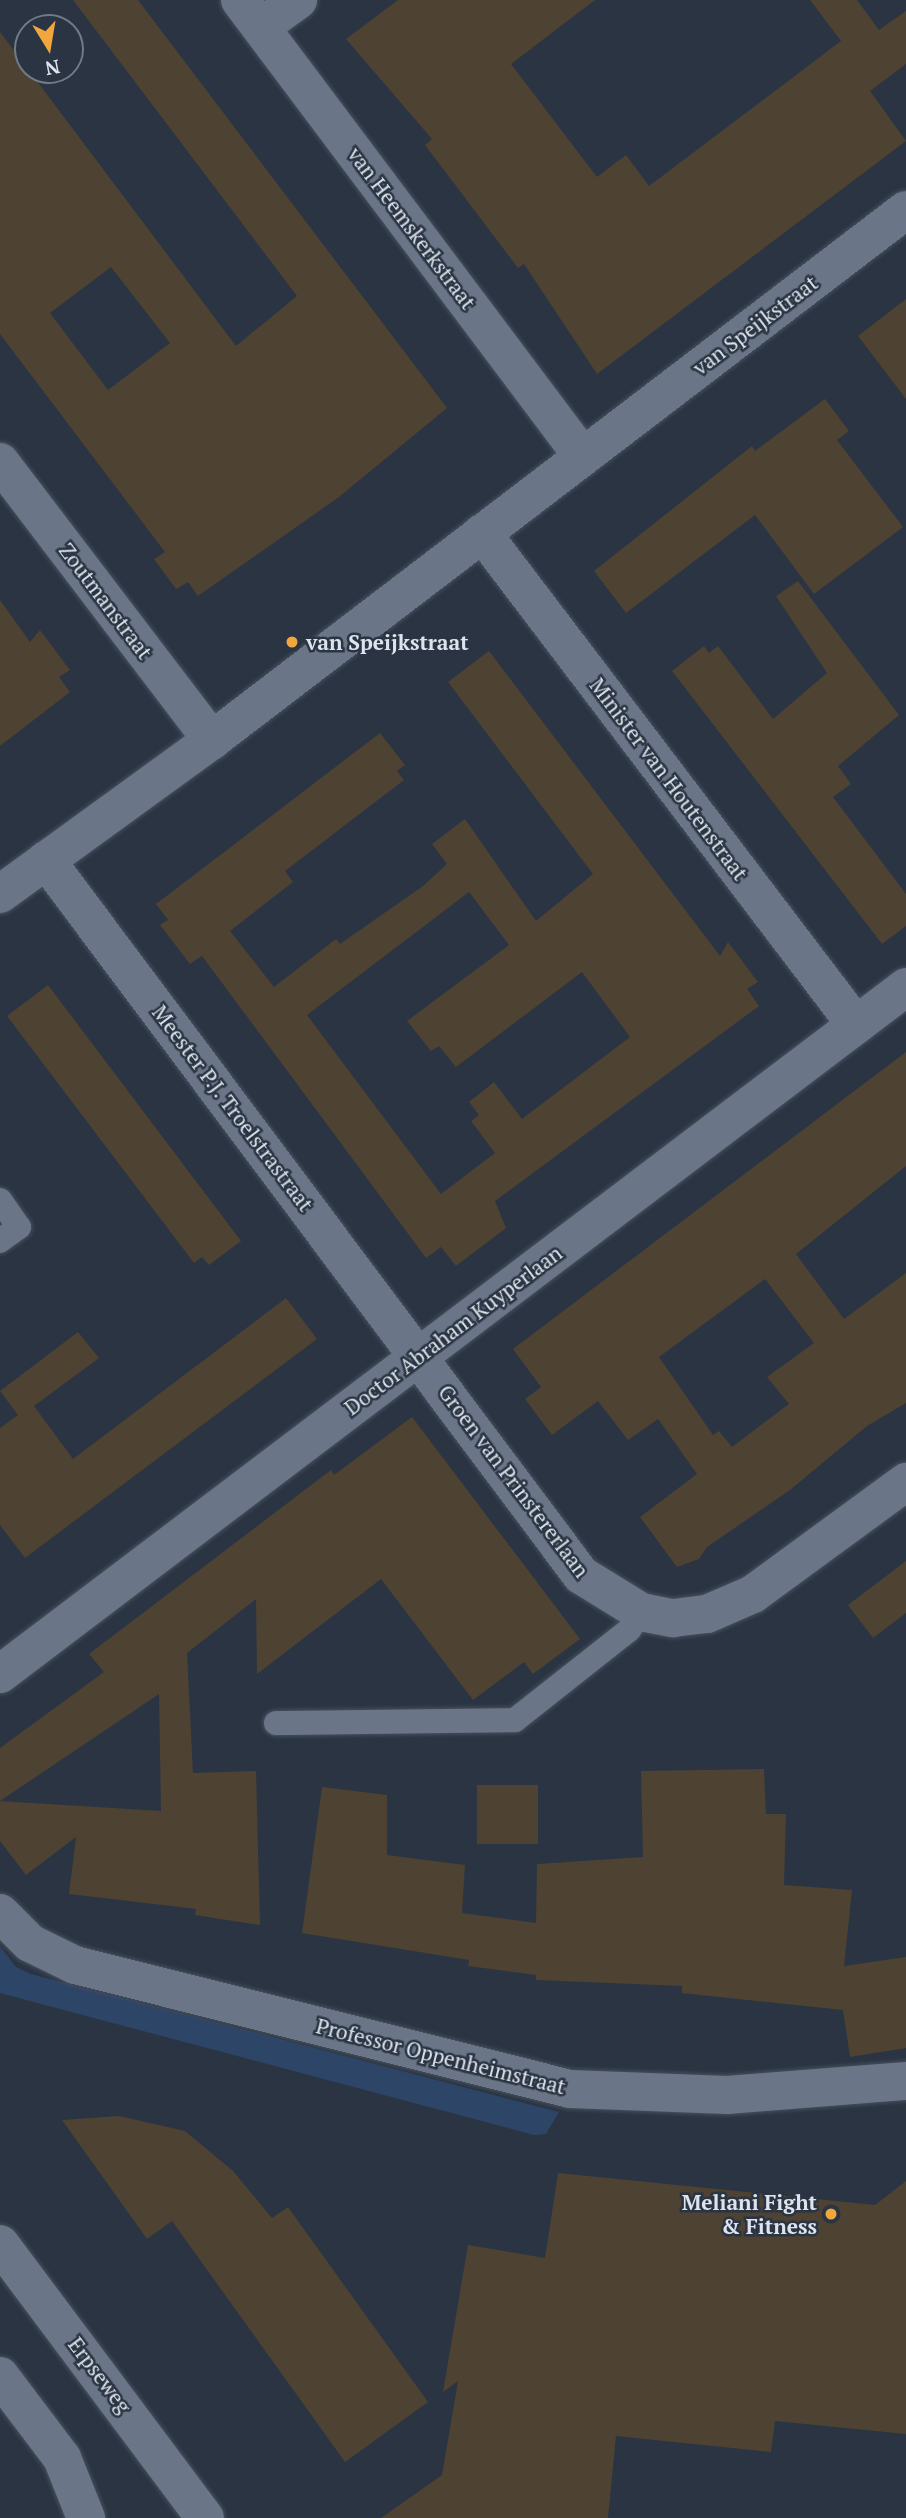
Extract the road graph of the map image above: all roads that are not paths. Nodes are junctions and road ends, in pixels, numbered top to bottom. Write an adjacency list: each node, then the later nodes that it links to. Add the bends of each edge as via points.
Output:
1 (298, 0): 2 (street)
2 (251, 14): 4 (street, van Heemskerkstraat)
3 (906, 210): 4 (street, van Speijkstraat)
4 (583, 457): 6 (street, van Speijkstraat)
5 (0, 462): 7 (street, Zoutmanstraat)
6 (482, 533): 7 (street, van Speijkstraat); 11 (street, Minister van Houtenstraat)
7 (212, 740): 8 (street, van Speijkstraat)
8 (46, 860): 9 (street, van Speijkstraat); 14 (street, Meester P.J. Troelstrastraat)
9 (0, 894)
10 (906, 987): 11 (street, Doctor Abraham Kuyperlaan)
11 (856, 1025): 14 (street, Doctor Abraham Kuyperlaan)
12 (0, 1200): 13 (lane, via 19,1227)
13 (0, 1241)
14 (419, 1356): 16 (street, Groen van Prinstererlaan, via 581,1575); 17 (street, Doctor Abraham Kuyperlaan)
15 (906, 1482): 16 (street, Groen van Prinstererlaan, via 753,1594 707,1614 673,1618)
16 (641, 1612): 18 (lane, via 629,1630 515,1720)
17 (0, 1674)
18 (276, 1723)
19 (0, 1913): 20 (street, Professor Oppenheimstraat, via 30,1943 75,1965 570,2089 727,2095)
20 (906, 2081)
21 (0, 2244): 23 (street, Erpseweg)
22 (0, 2376): 24 (street, via 62,2458)
23 (201, 2514)
24 (86, 2518)

